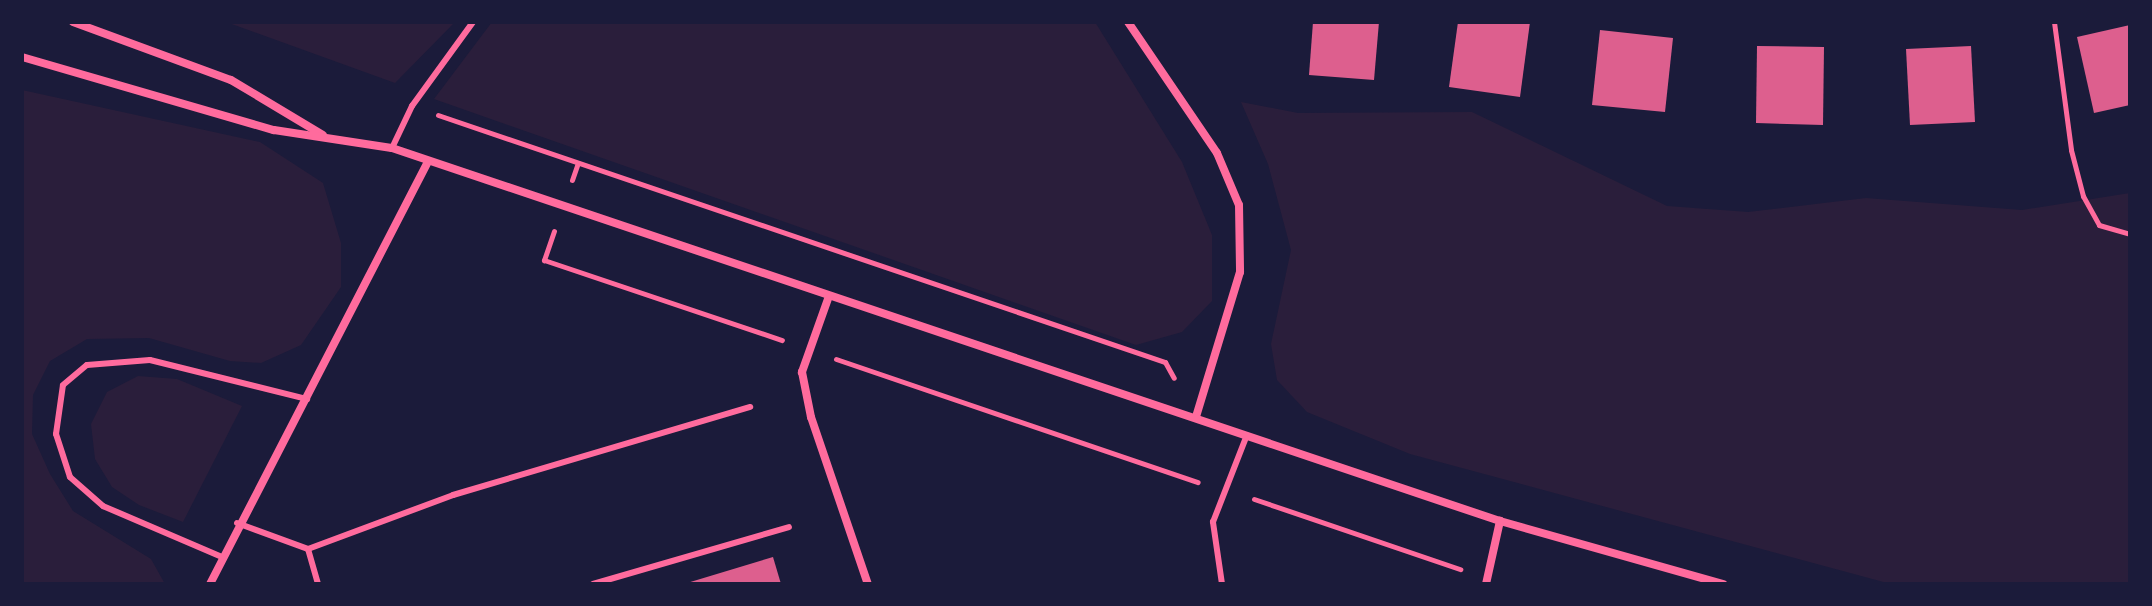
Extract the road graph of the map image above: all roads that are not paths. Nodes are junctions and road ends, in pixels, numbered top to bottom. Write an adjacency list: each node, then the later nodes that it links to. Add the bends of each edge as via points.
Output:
1 (73, 22): 5 (street, via 231,80)
2 (473, 22): 6 (lane, via 412,106)
3 (1128, 22): 11 (street, via 1217,153 1239,205 1240,272)
4 (22, 57): 5 (street, via 274,130)
5 (327, 137): 6 (street)
6 (392, 148): 7 (street)
7 (428, 162): 8 (street); 9 (street)
8 (829, 296): 11 (street); 22 (street, via 802,372 811,417)
9 (307, 399): 14 (street); 17 (lane, via 150,360 87,365 63,385 56,434 70,477 103,506)
10 (750, 407): 16 (lane, via 453,495)
11 (1196, 417): 12 (street)
12 (1247, 435): 13 (street); 23 (lane, via 1213,522)
13 (1500, 521): 18 (street); 24 (street)
14 (237, 523): 16 (lane); 17 (street)
15 (789, 527): 21 (lane)
16 (308, 549): 20 (lane)
17 (222, 557): 19 (street)
18 (1487, 581)
19 (210, 584)
20 (318, 584)
21 (593, 584)
22 (868, 584)
23 (1222, 584)
24 (1723, 584)

